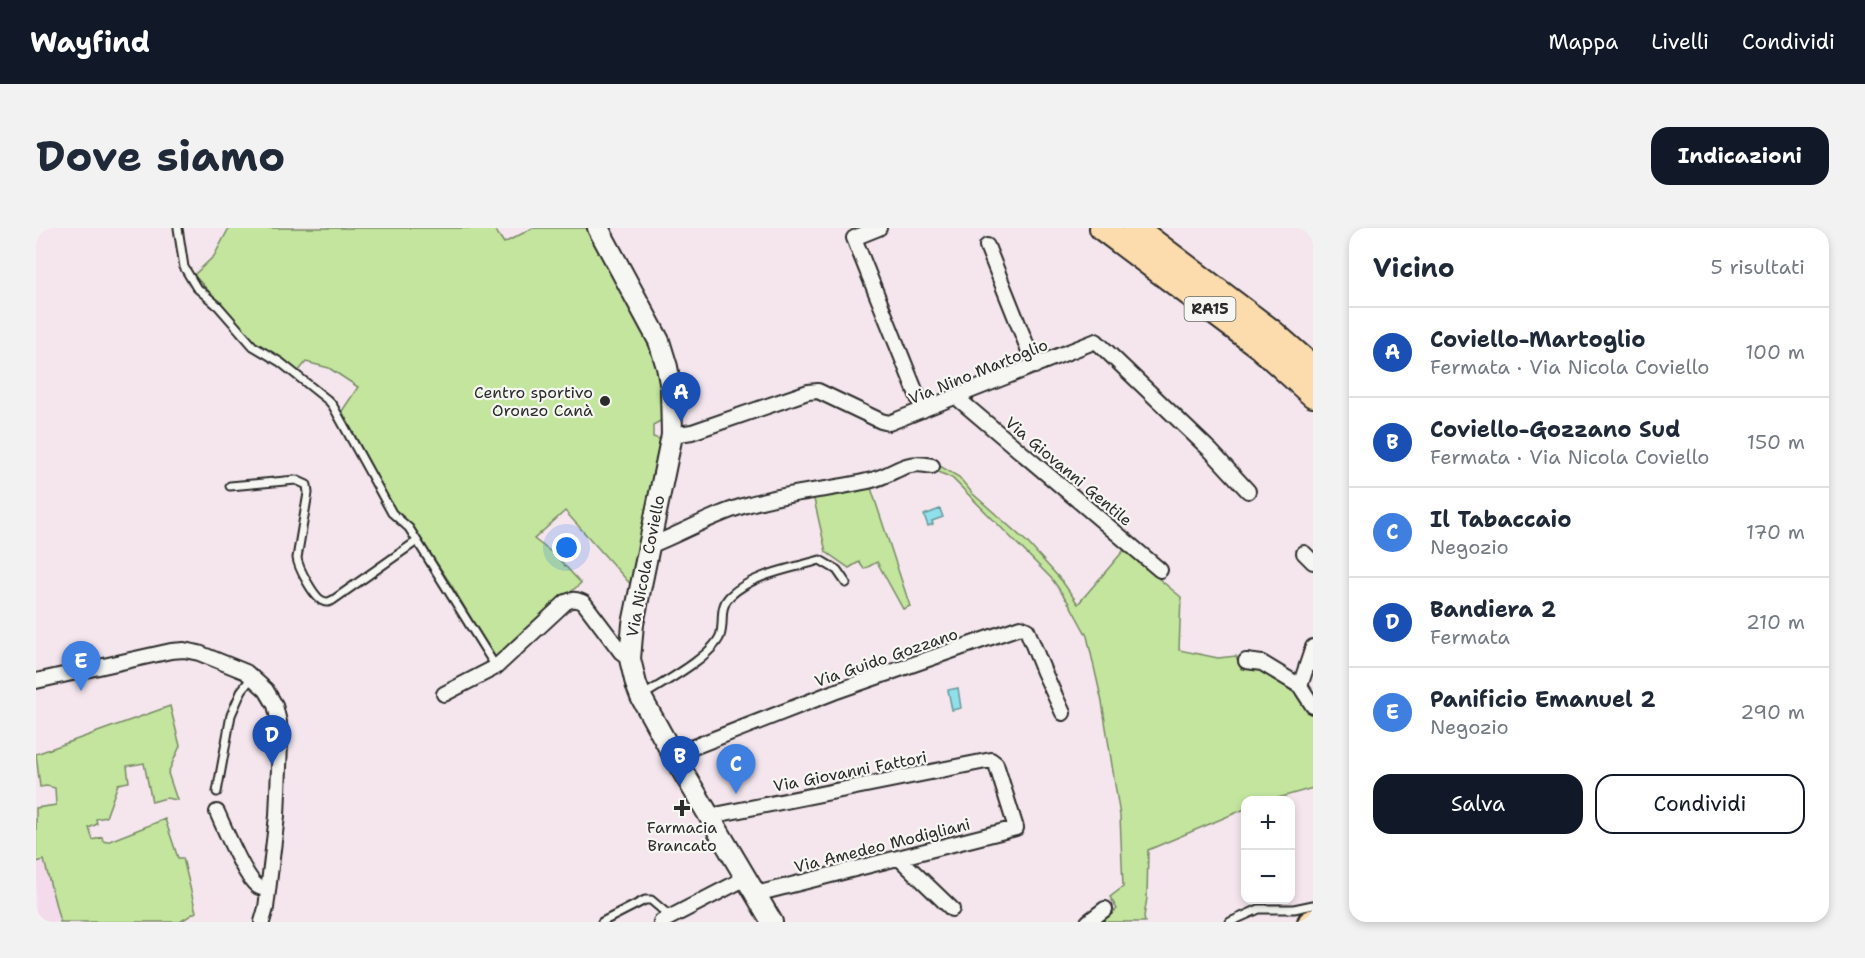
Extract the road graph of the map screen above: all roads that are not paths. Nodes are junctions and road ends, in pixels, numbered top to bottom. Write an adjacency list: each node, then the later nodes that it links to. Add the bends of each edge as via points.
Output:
1 (178, 228): 16 (lane, via 184,267 191,280 253,346 329,401 392,513)
2 (598, 228): 12 (main road, Via Nicola Coviello, via 659,341 670,388)
3 (879, 228): 11 (street, via 854,238)
4 (1102, 228): 9 (highway, RA15, via 1259,346)
5 (1135, 228): 8 (highway, RA15)
6 (987, 246): 7 (street)
7 (1035, 366): 10 (street, Via Nino Martoglio); 15 (street, Via Nino Martoglio, via 1095,341)
8 (1313, 368)
9 (1313, 394)
10 (956, 397): 11 (street, Via Nino Martoglio); 18 (street, Via Giovanni Gentile)
11 (923, 410): 12 (street, Via Nino Martoglio, via 889,423 818,391)
12 (672, 435): 17 (main road, Via Nicola Coviello)
13 (932, 466): 17 (street, via 910,464 873,480 753,503)
14 (231, 486): 16 (lane, via 296,480 307,485 298,566 322,601 333,600)
15 (1248, 491)
16 (417, 541): 25 (lane)
17 (649, 546): 20 (main road, Via Nicola Coviello)
18 (1160, 570)
19 (846, 583): 30 (lane, via 837,570 820,560 752,581 723,607 720,636 705,654)
20 (633, 624): 21 (street); 23 (main road, Via Nicola Coviello)
21 (605, 630): 23 (street); 25 (street, via 584,603 572,599)
22 (1313, 647): 28 (street)
23 (630, 659): 30 (main road, Via Nicola Coviello)
24 (1246, 661): 28 (street, via 1262,663)
25 (496, 667): 29 (street)
26 (253, 676): 27 (street, via 184,650); 34 (lane, via 231,715); 40 (street, via 275,705 280,733 277,816)
27 (36, 681)
28 (1300, 686): 31 (street)
29 (444, 694)
30 (641, 697): 33 (main road, Via Nicola Coviello)
31 (1313, 706)
32 (1063, 712): 33 (street, Via Guido Gozzano, via 1028,630 1020,627 834,692)
33 (674, 755): 36 (main road, Via Nicola Coviello)
34 (217, 792)
35 (218, 812): 40 (street, via 250,880)
36 (710, 816): 37 (street, Via Giovanni Fattori, via 991,760 996,764); 39 (main road, Via Nicola Coviello)
37 (1016, 828): 38 (street, Via Amedeo Modigliani)
38 (898, 858): 39 (street, Via Amedeo Modigliani); 42 (street)
39 (751, 886): 44 (street, Via Amedeo Modigliani); 48 (main road, Via Nicola Coviello)
40 (268, 889): 46 (street)
41 (1313, 905): 50 (lane, via 1259,909)
42 (952, 909)
43 (1105, 909): 49 (street)
44 (666, 920): 47 (lane, via 651,900 645,900)
45 (1313, 920): 51 (main road)
46 (262, 922)
47 (602, 922)
48 (772, 922)
49 (1088, 922)
50 (1230, 922)
51 (1309, 922)

